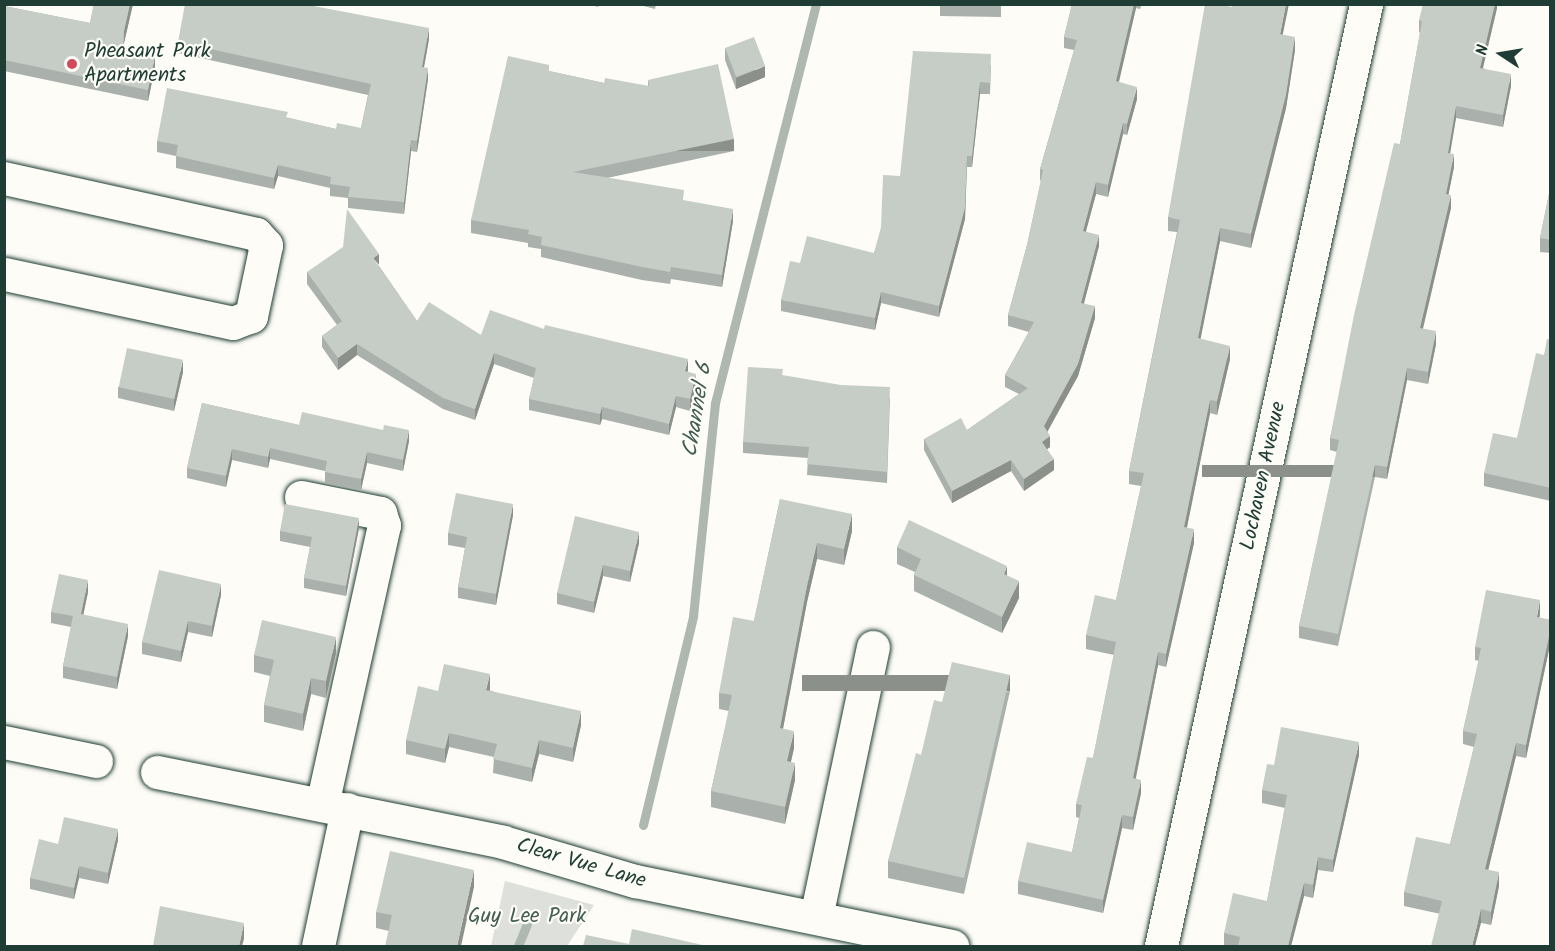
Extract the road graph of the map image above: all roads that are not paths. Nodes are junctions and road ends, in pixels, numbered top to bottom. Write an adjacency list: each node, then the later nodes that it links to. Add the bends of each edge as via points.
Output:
1 (1366, 4): 13 (street, Lochaven Avenue)
2 (4, 178): 3 (street, via 256,234 266,245 251,316 233,323)
3 (4, 274)
4 (301, 497): 9 (street, via 380,513 384,525)
5 (873, 647): 10 (street)
6 (4, 742): 7 (street)
7 (96, 761)
8 (157, 772): 9 (street, Clear Vue Lane)
9 (334, 807): 10 (street, Clear Vue Lane, via 503,842 635,881); 11 (street)
10 (816, 918): 12 (street, Clear Vue Lane)
11 (318, 946)
12 (952, 946)
13 (1161, 946)

